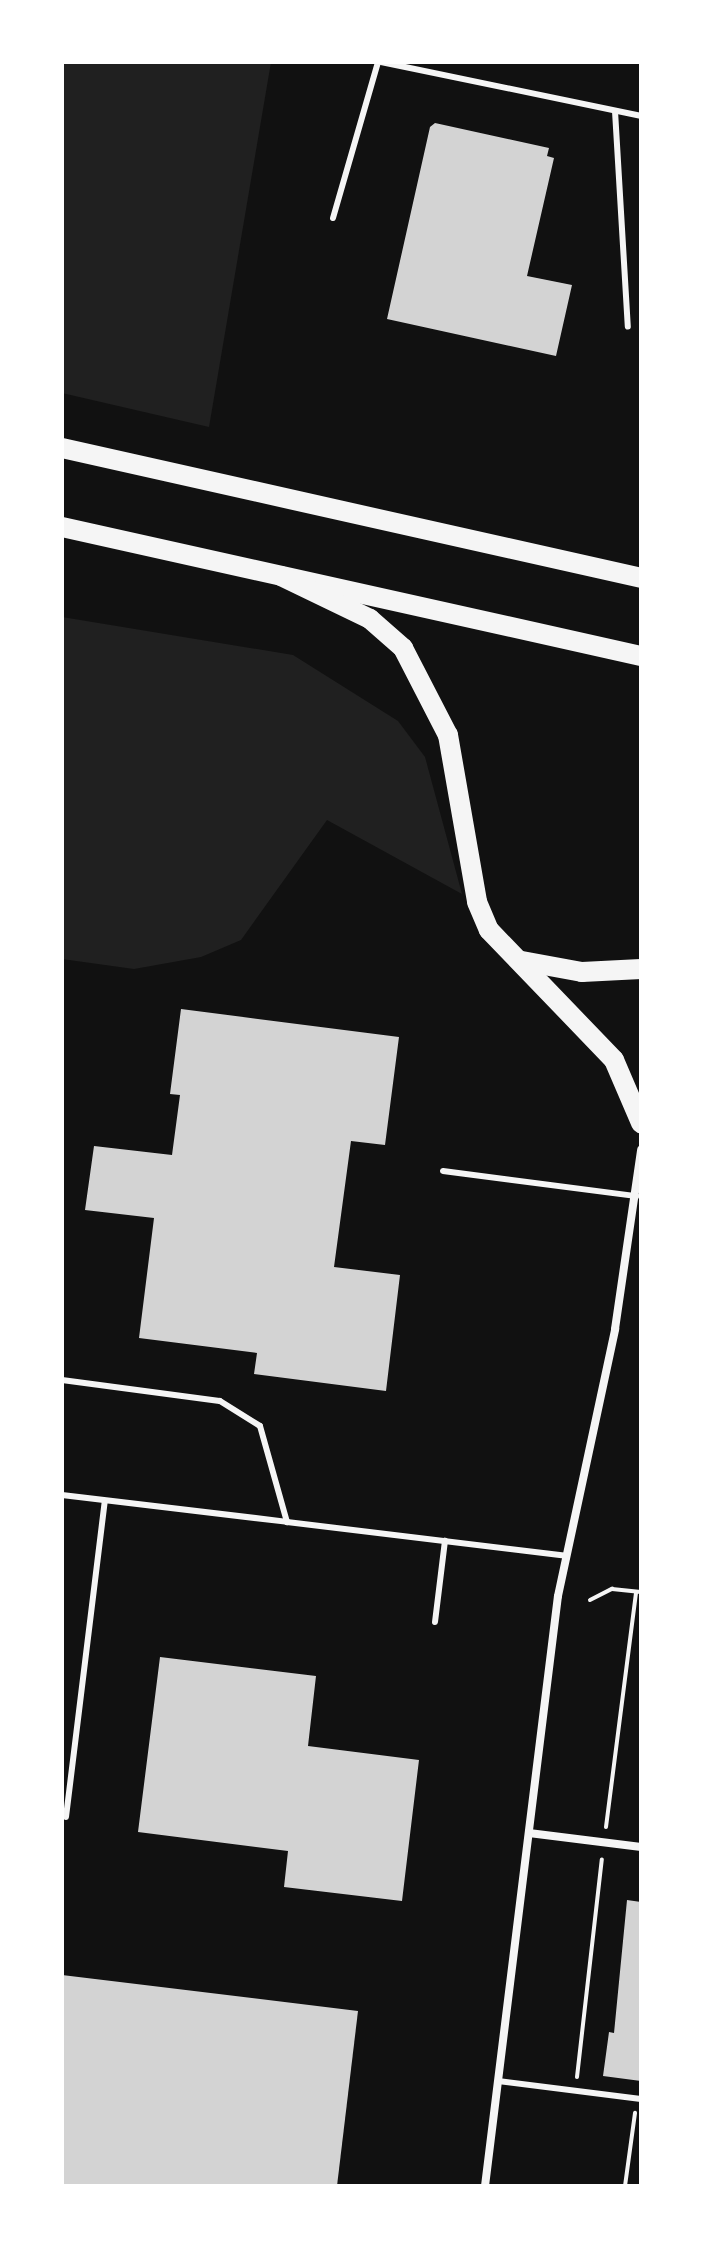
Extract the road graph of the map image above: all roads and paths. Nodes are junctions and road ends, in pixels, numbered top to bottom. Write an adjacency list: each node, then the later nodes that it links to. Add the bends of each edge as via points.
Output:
1 (380, 62): 2 (lane); 4 (lane)
2 (615, 111): 3 (lane); 5 (lane)
3 (641, 116)
4 (333, 218)
5 (628, 327)
6 (62, 448): 9 (highway)
7 (62, 527): 8 (highway)
8 (281, 576): 10 (highway); 11 (highway, via 370,619 403,648 448,735 477,902 489,930)
9 (641, 578)
10 (641, 656)
11 (511, 956): 12 (highway, via 558,970); 13 (highway, via 614,1060)
12 (641, 969)
13 (641, 1123)
14 (641, 1150): 16 (street)
15 (443, 1171): 16 (lane)
16 (636, 1196): 22 (street, via 615,1329)
17 (62, 1380): 20 (lane, via 220,1401 260,1426)
18 (62, 1495): 19 (lane)
19 (105, 1501): 20 (lane); 26 (lane)
20 (287, 1522): 21 (lane)
21 (445, 1541): 22 (lane); 25 (lane)
22 (566, 1556): 28 (street)
23 (639, 1592): 24 (path, via 612,1589); 27 (path)
24 (590, 1600)
25 (435, 1622)
26 (66, 1817)
27 (606, 1827)
28 (529, 1833): 29 (street); 31 (street)
29 (641, 1847)
30 (602, 1856): 32 (path)
31 (498, 2081): 32 (lane); 34 (street)
32 (575, 2091): 33 (lane)
33 (639, 2099): 35 (path)
34 (485, 2186)
35 (625, 2186)

